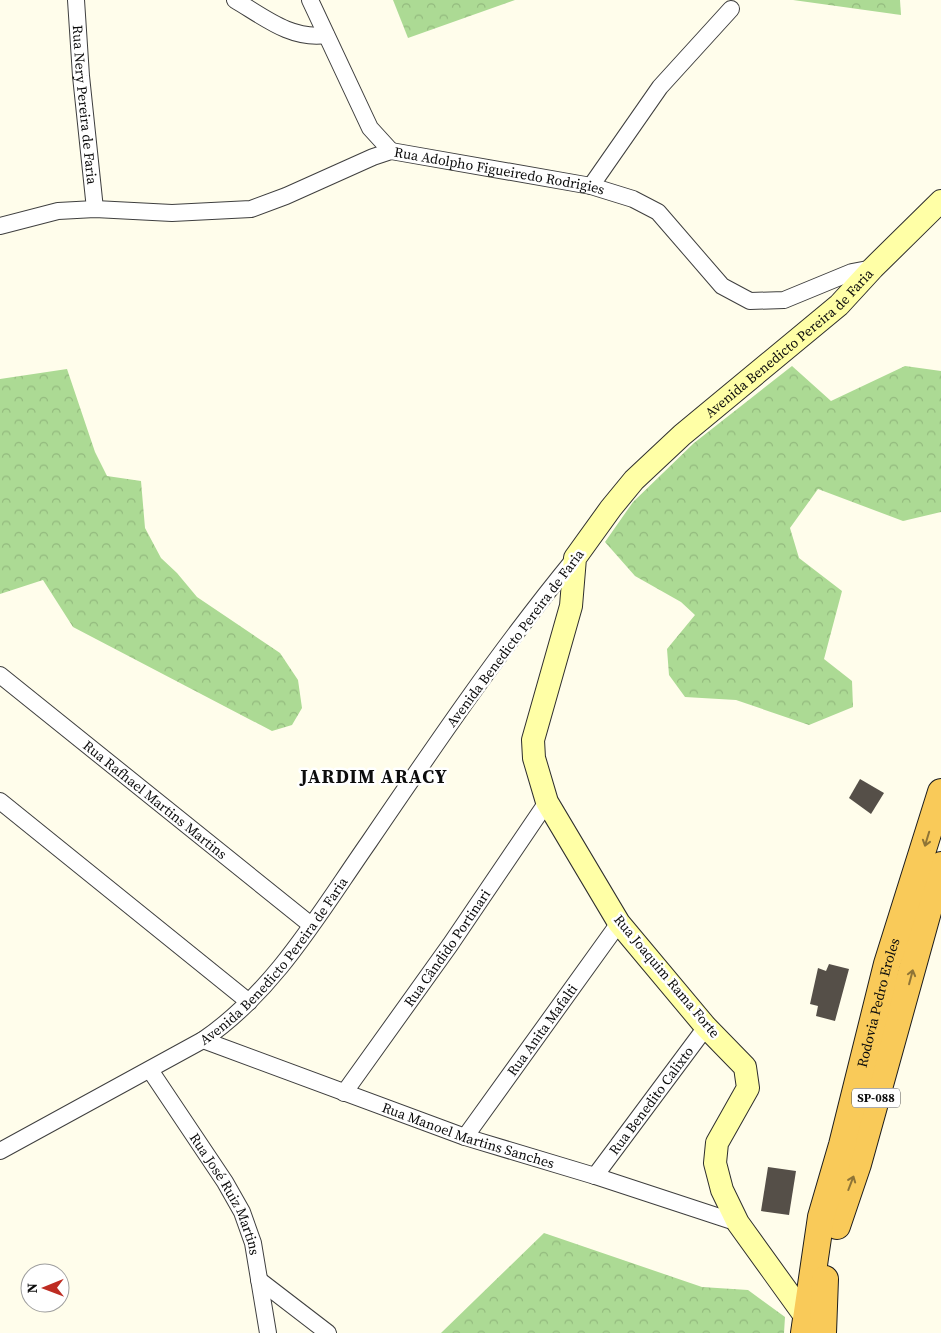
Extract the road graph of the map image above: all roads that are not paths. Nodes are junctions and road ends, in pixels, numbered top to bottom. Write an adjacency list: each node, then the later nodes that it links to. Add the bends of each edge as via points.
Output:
1 (76, 0): 9 (street, Rua Nery Pereira de Faria)
2 (235, 0): 5 (street, via 298,35)
3 (310, 0): 5 (street)
4 (731, 9): 7 (street, via 660,88)
5 (326, 35): 6 (street, via 370,128)
6 (391, 151): 7 (street, Rua Adolpho Figueiredo Rodrigies); 9 (street, Rua Adolpho Figueiredo Rodrigies, via 251,209 172,213)
7 (591, 186): 11 (street, Rua Adolpho Figueiredo Rodrigies, via 633,199 658,212 722,286 750,301 784,300 852,272)
8 (941, 202): 11 (main road, Avenida Benedicto Pereira de Faria)
9 (95, 209): 10 (street, Rua Adolpho Figueiredo Rodrigies, via 58,211)
10 (0, 226)
11 (873, 268): 12 (main road, Avenida Benedicto Pereira de Faria, via 839,305 634,480)
12 (575, 558): 16 (main road, Rua Joaquim Rama Forte, via 571,606 533,740 534,758); 19 (street, Avenida Benedicto Pereira de Faria, via 509,642)
13 (0, 675): 19 (street, Rua Rafhael Martins Martins)
14 (941, 792): 21 (highway, Rodovia Pedro Eroles / SP-088, one-way to 21, via 887,964)
15 (0, 801): 20 (street)
16 (547, 802): 18 (main road, Rua Joaquim Rama Forte); 26 (street, Rua Cândido Portinari, via 450,945)
17 (941, 865): 22 (highway, Rodovia Pedro Eroles / SP-088, one-way to 17)
18 (619, 923): 23 (main road, Rua Joaquim Rama Forte); 27 (street, Rua Anita Mafalti)
19 (310, 925): 20 (street, Avenida Benedicto Pereira de Faria, via 285,962)
20 (249, 1002): 24 (street, Avenida Benedicto Pereira de Faria)
21 (878, 1003): 22 (highway, via 884,1014 891,1015 897,1014); 32 (highway, Rodovia Pedro Eroles / SP-088, via 821,1217)
22 (904, 1003): 32 (highway, Rodovia Pedro Eroles / SP-088, one-way to 22, via 840,1213 858,1164)
23 (706, 1027): 29 (street, Rua Benedito Calixto); 30 (main road, Rua Joaquim Rama Forte, via 745,1067 748,1078 748,1088 717,1143 715,1163 722,1190)
24 (203, 1040): 25 (street, Avenida Benedicto Pereira de Faria); 26 (street, Rua Manoel Martins Sanches)
25 (150, 1070): 28 (street, Avenida Benedicto Pereira de Faria); 31 (street, Rua José Ruiz Martins, via 242,1212 253,1243)
26 (344, 1092): 27 (street, Rua Manoel Martins Sanches)
27 (465, 1137): 29 (street, Rua Manoel Martins Sanches)
28 (0, 1151)
29 (595, 1176): 30 (street, Rua Manoel Martins Sanches)
30 (738, 1223): 32 (main road, Rua Joaquim Rama Forte)
31 (259, 1280): 33 (street, Rua José Ruiz Martins); 34 (street)
32 (810, 1327)
33 (268, 1333)
34 (328, 1333)

